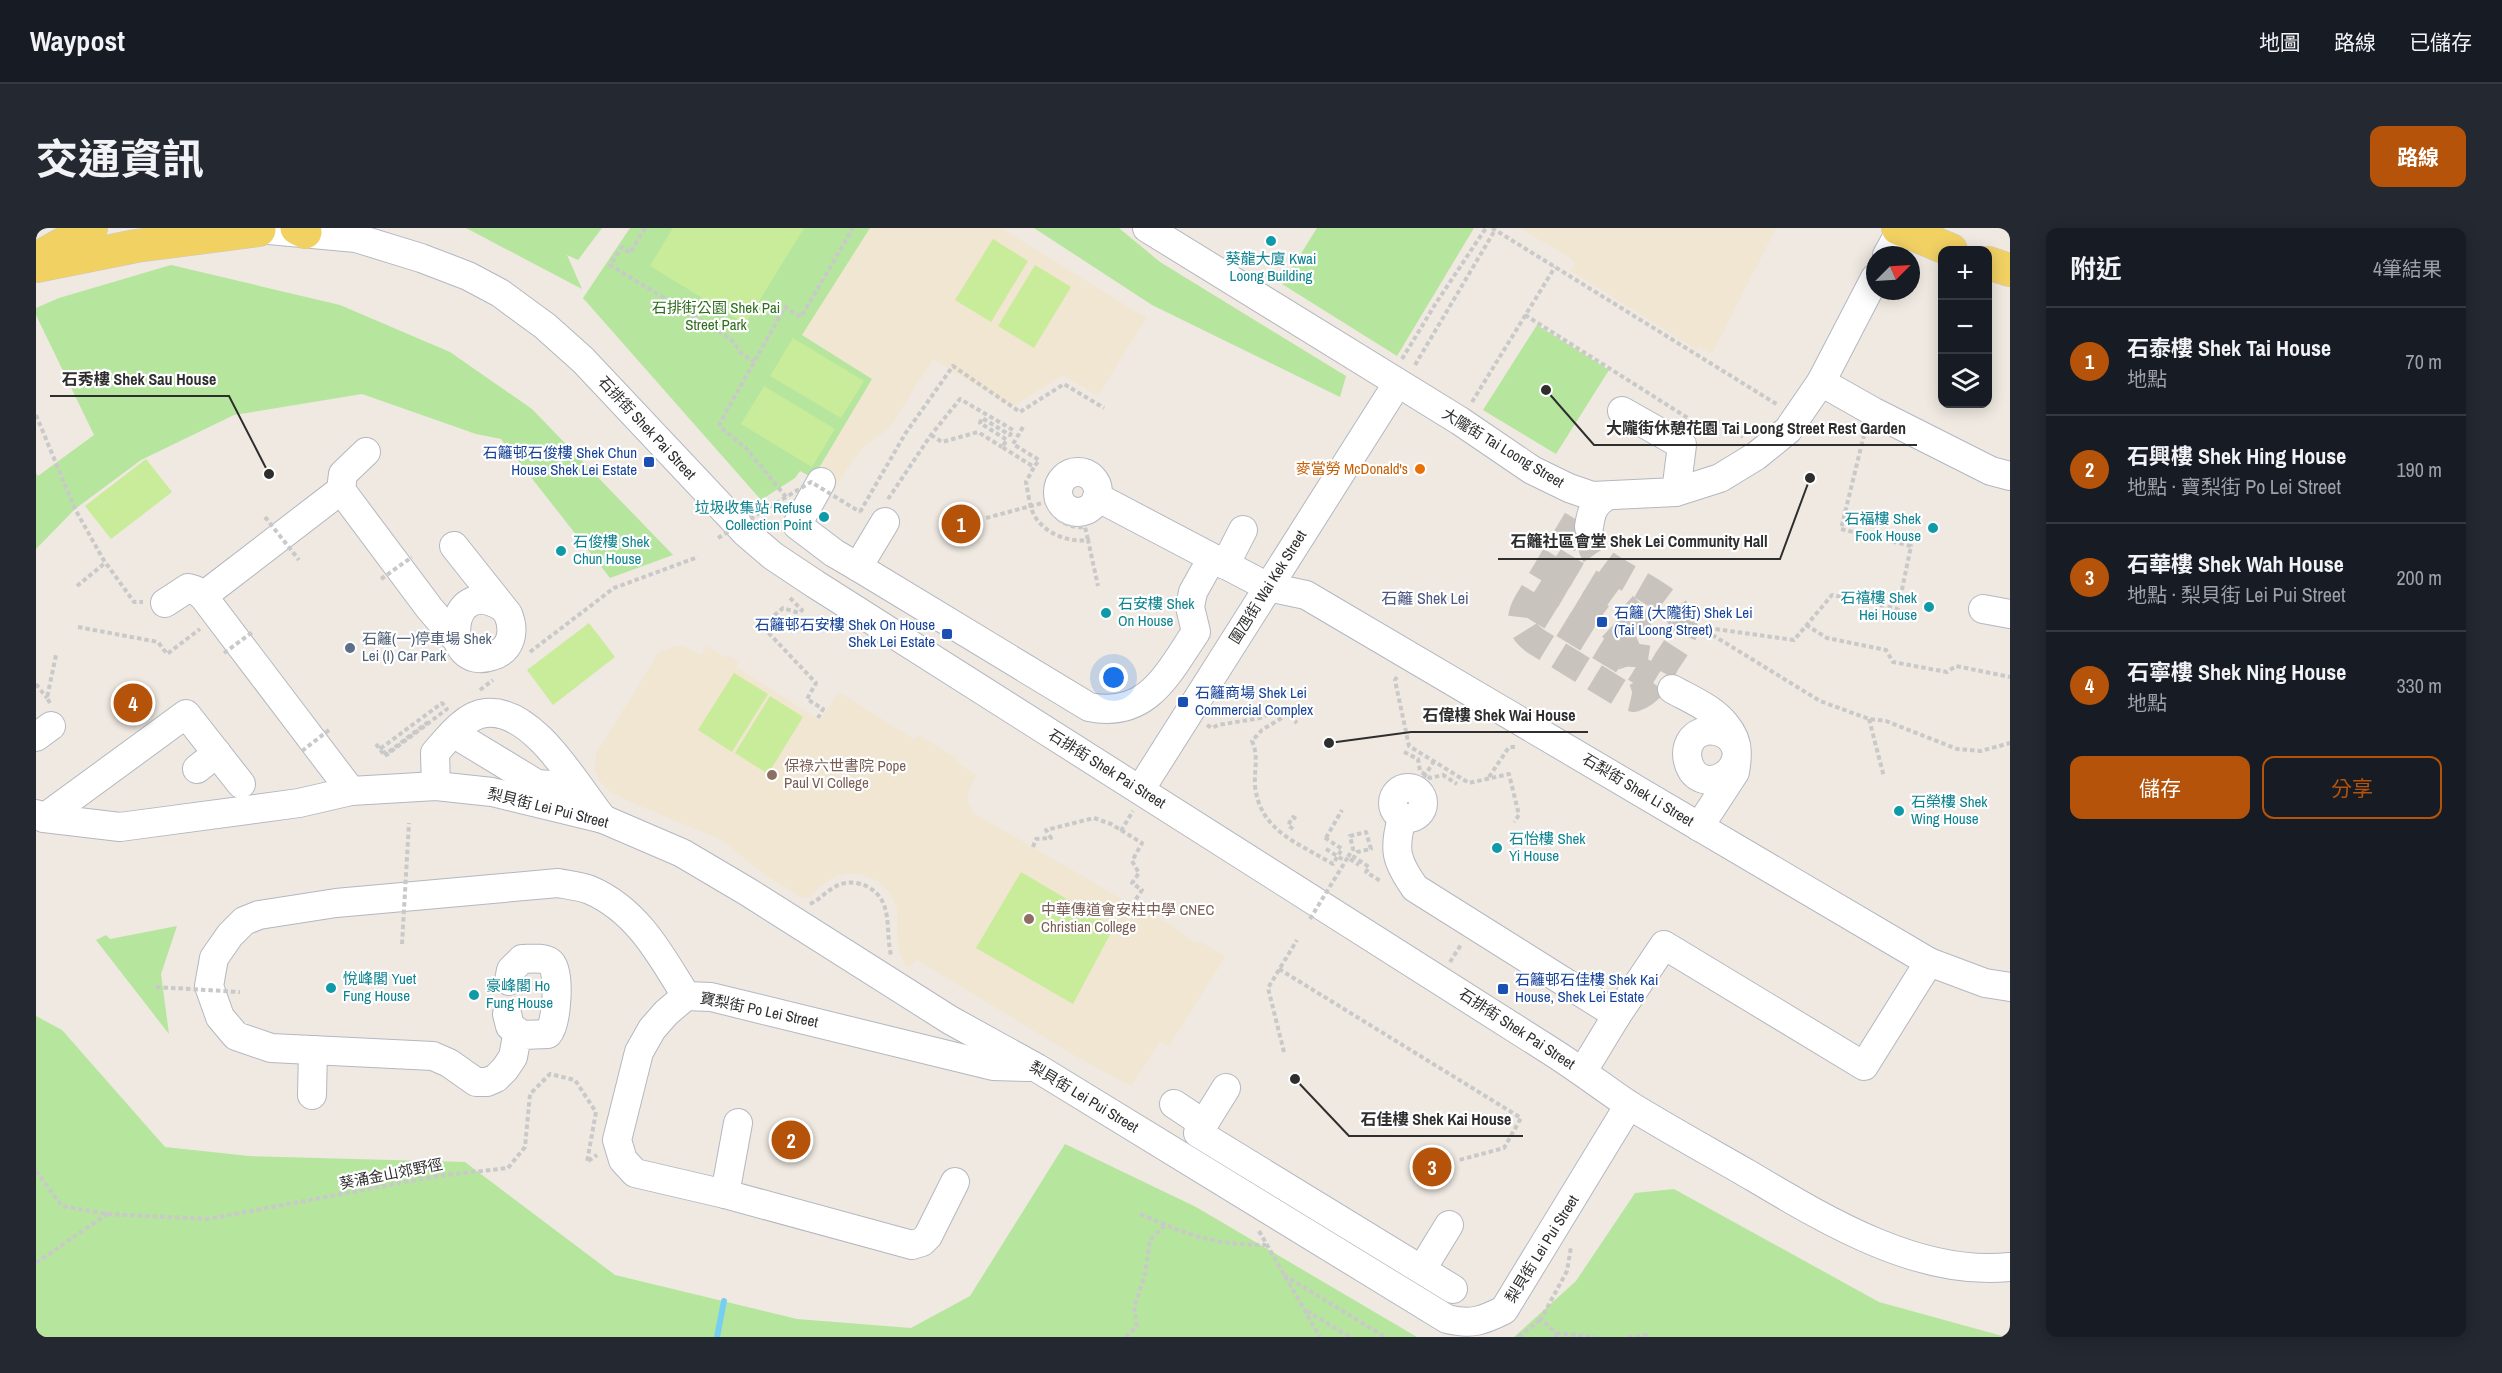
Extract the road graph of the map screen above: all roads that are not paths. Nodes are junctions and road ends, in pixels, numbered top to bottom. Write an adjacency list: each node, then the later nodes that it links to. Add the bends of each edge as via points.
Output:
1 (91, 228): 7 (main road)
2 (1148, 228): 12 (street, 大隴街 Tai Loong Street)
3 (252, 229): 4 (street, 石排街 Shek Pai Street); 9 (main road)
4 (301, 230): 28 (street, 石排街 Shek Pai Street, via 391,248 452,269 500,293 583,360)
5 (1895, 238): 6 (main road)
6 (1938, 247)
7 (36, 258)
8 (1992, 264): 10 (main road)
9 (36, 266)
10 (2010, 270)
11 (1866, 295): 13 (street, 大隴街 Tai Loong Street)
12 (1403, 372): 18 (street, 大隴街 Tai Loong Street, via 1460,421 1532,470); 31 (street, 圍乪街 Wai Kek Street)
13 (1821, 382): 16 (street, via 1981,466); 20 (street, 大隴街 Tai Loong Street, via 1788,430 1756,456 1720,478)
14 (1622, 411): 20 (street, via 1682,445)
15 (366, 452): 19 (street, via 343,474)
16 (2010, 476)
17 (821, 482): 23 (street)
18 (1569, 488): 21 (street, 大隴街 Tai Loong Street, via 1592,496); 21 (street, via 1583,523)
19 (341, 490): 33 (street); 36 (street)
20 (1676, 492): 21 (street, 大隴街 Tai Loong Street)
21 (1607, 496)
22 (1097, 497): 29 (street, 石梨街 Shek Li Street)
23 (793, 513): 27 (street); 28 (street)
24 (885, 522): 30 (street)
25 (1243, 530): 29 (street)
26 (454, 546): 35 (street)
27 (834, 553): 30 (street); 32 (street)
28 (772, 556): 32 (street, 石排街 Shek Pai Street)
29 (1218, 561): 30 (street, via 1193,592 1190,607 1197,632 1160,686 1150,696 1113,710 1089,707); 31 (street, 石梨街 Shek Li Street)
30 (858, 567)
31 (1268, 587): 46 (street, 圍乪街 Wai Kek Street); 48 (street, 石梨街 Shek Li Street, via 1306,595)
32 (802, 588): 46 (street, 石排街 Shek Pai Street)
33 (203, 596): 34 (street, via 188,588); 43 (street, via 322,742)
34 (165, 603)
35 (502, 607): 36 (street, via 484,600 466,606 456,621); 36 (street, via 512,632 505,649 497,655 488,658 469,654)
36 (457, 640)
37 (1672, 689): 48 (street, via 1711,711 1724,723 1737,745 1738,754 1735,763 1718,779 1701,778 1694,773 1687,750 1696,735 1710,730 1726,734 1736,748 1736,758 1736,766 1735,772)
38 (451, 737): 41 (street); 42 (street, via 537,784); 42 (street, via 486,713 507,717 531,730 552,751); 44 (street); 45 (street)
39 (1421, 783): 54 (street, via 1394,796 1394,811 1402,818 1396,839 1400,866 1415,888)
40 (242, 784): 47 (street, via 207,761 186,714)
41 (436, 786): 43 (street, 梨貝街 Lei Pui Street); 44 (street, 梨貝街 Lei Pui Street)
42 (571, 788): 49 (street)
43 (351, 792): 47 (street, 梨貝街 Lei Pui Street, via 299,803 120,827)
44 (492, 792): 45 (street, 梨貝街 Lei Pui Street)
45 (529, 800): 49 (street, 梨貝街 Lei Pui Street)
46 (1137, 800): 59 (street, 石排街 Shek Pai Street)
47 (39, 815)
48 (1705, 818): 50 (street, 石梨街 Shek Li Street)
49 (603, 819): 55 (street, 梨貝街 Lei Pui Street, via 682,854 748,892)
50 (1929, 962): 52 (street, 石梨街 Shek Li Street, via 1984,983); 54 (street, via 1864,1066 1664,945)
51 (508, 981): 56 (street, via 516,962 522,959 551,963 556,973 555,1024 542,1036 515,1025 513,1057 496,1078 487,1082 476,1082 433,1056)
52 (2010, 987)
53 (686, 996): 56 (street, via 633,919 588,889 558,883 336,903 259,915 244,921 214,958 209,986 220,1017 236,1036 250,1042 271,1048); 57 (street, 寶梨街 Po Lei Street, via 711,997); 67 (street, 寶梨街 Po Lei Street, via 666,1013 639,1052 620,1127 623,1160 635,1173)
54 (1617, 1015): 59 (street)
55 (950, 1020): 57 (street); 58 (street, 梨貝街 Lei Pui Street)
56 (313, 1050): 61 (street)
57 (931, 1050): 58 (street, 寶梨街 Po Lei Street, via 993,1066)
58 (1037, 1068): 70 (street, 梨貝街 Lei Pui Street)
59 (1583, 1071): 63 (street, 石排街 Shek Pai Street)
60 (1226, 1088): 65 (street)
61 (312, 1095)
62 (1174, 1104): 65 (street)
63 (1629, 1105): 70 (street, 梨貝街 Lei Pui Street, via 1515,1295 1504,1310 1491,1317 1466,1323 1447,1319); 71 (street, 石排街 Shek Pai Street, via 1819,1216 1880,1244 1962,1267)
64 (738, 1123): 67 (street)
65 (1203, 1124): 68 (street, via 1198,1133)
66 (956, 1182): 67 (street, via 928,1236 912,1245)
67 (725, 1194)
68 (1327, 1210): 70 (street); 72 (street)
69 (1449, 1225): 72 (street)
70 (1312, 1236)
71 (2010, 1267)
72 (1422, 1269): 73 (street)
73 (1454, 1289)

